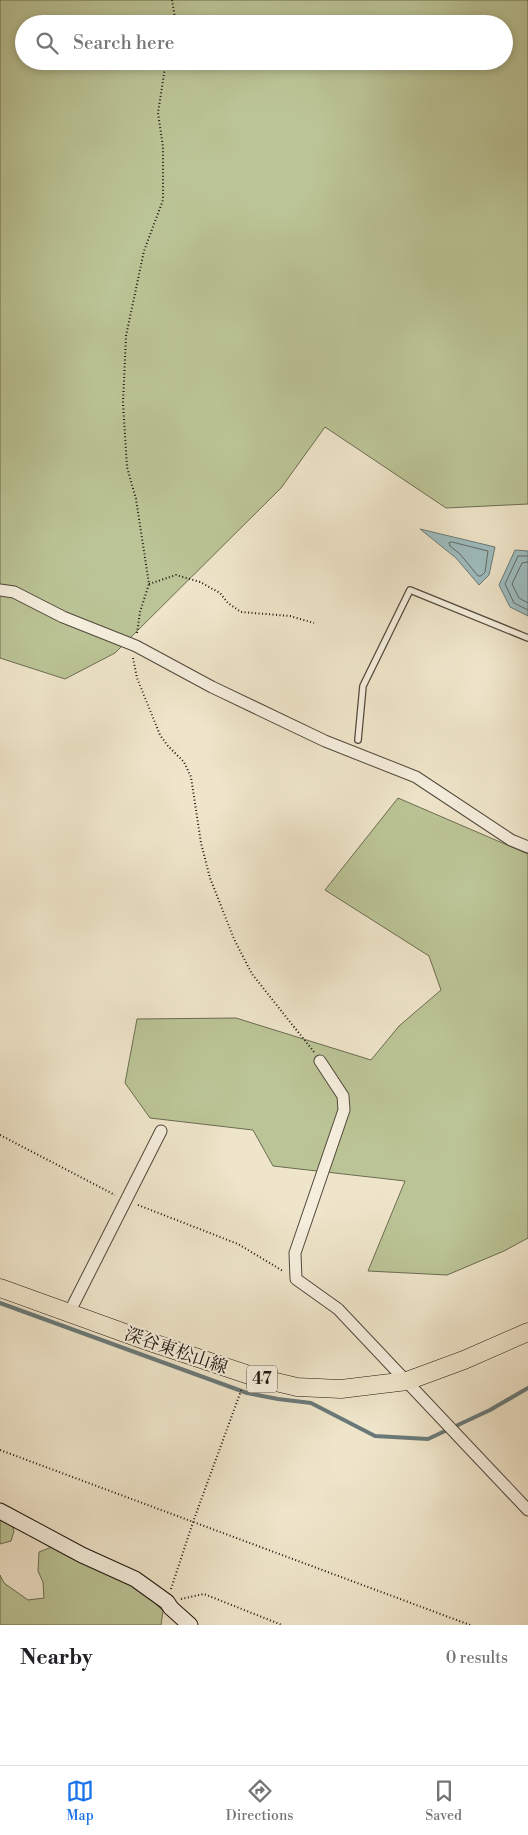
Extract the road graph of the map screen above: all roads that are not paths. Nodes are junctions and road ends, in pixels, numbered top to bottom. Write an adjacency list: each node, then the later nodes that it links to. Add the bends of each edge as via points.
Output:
1 (0, 590): 4 (street, via 14,592 63,617 136,646 324,741 416,777 511,840)
2 (528, 638): 3 (lane, via 410,590 363,686)
3 (358, 740)
4 (528, 847)
5 (320, 1061): 10 (street, via 343,1096 344,1110 295,1253 296,1279 338,1309)
6 (161, 1131): 8 (street)
7 (0, 1288): 8 (main road, 深谷東松山線 / 47)
8 (69, 1313): 10 (main road, 深谷東松山線 / 47, via 248,1374 297,1387 342,1389)
9 (528, 1332): 10 (main road, 深谷東松山線 / 47)
10 (407, 1381): 11 (street)
11 (528, 1510)
12 (0, 1511): 13 (street, via 135,1579 167,1602)
13 (190, 1625)

